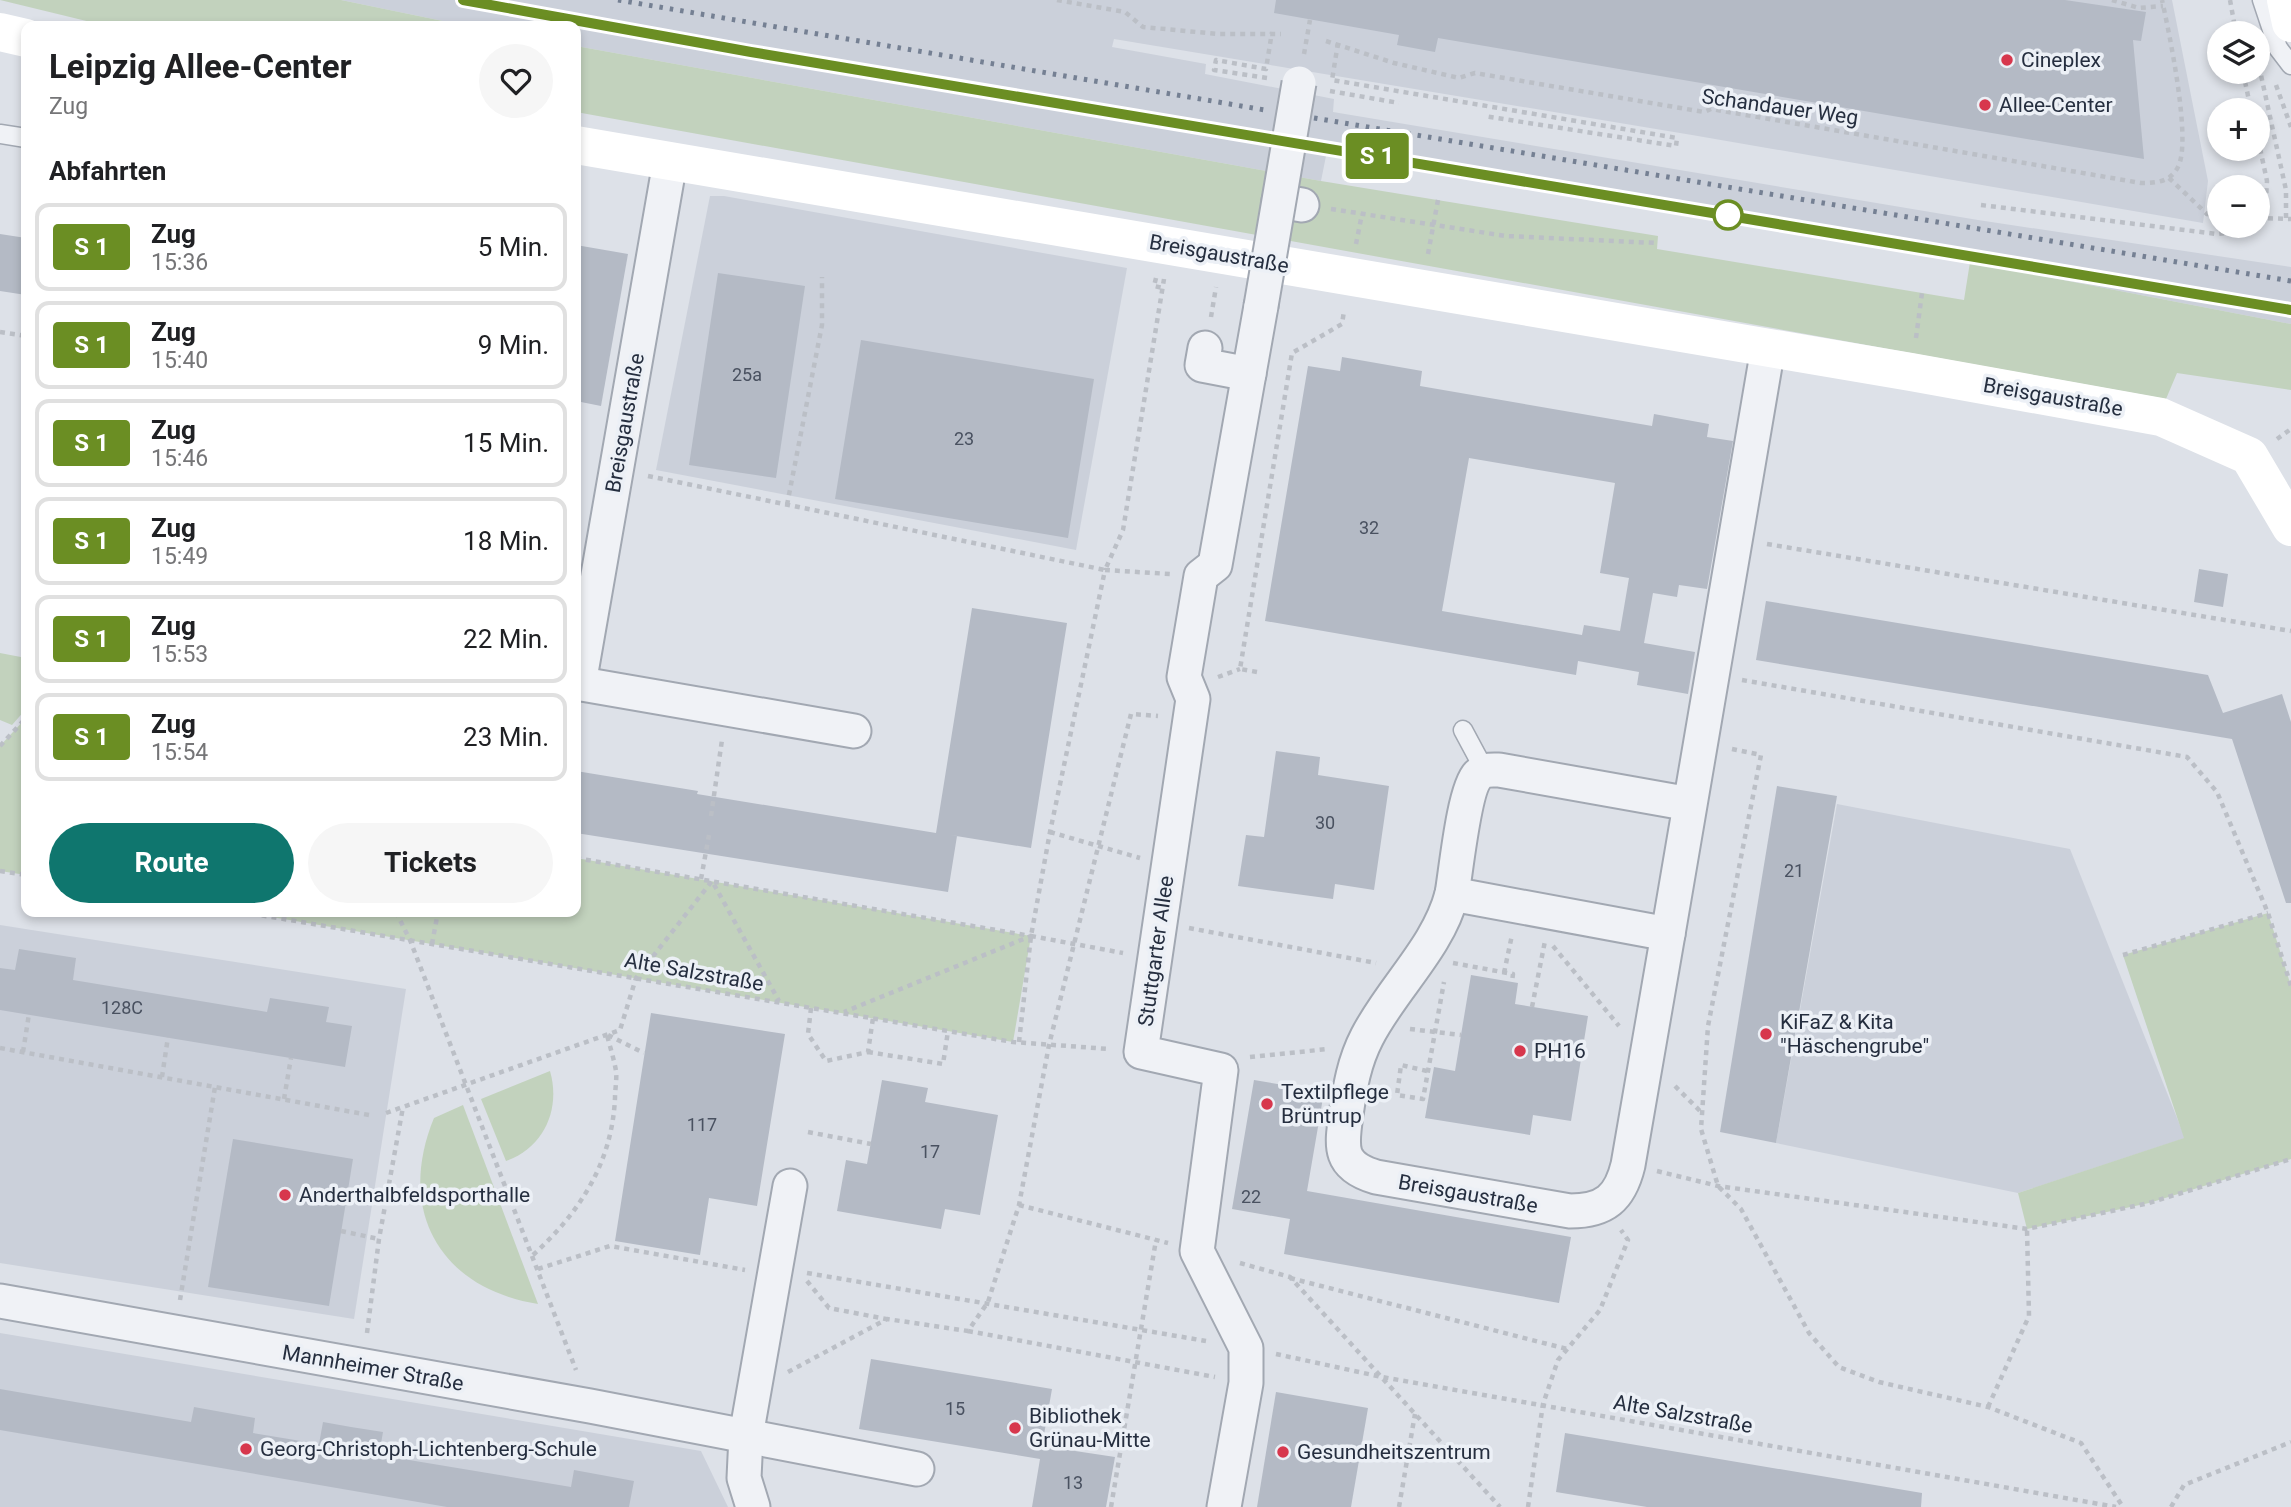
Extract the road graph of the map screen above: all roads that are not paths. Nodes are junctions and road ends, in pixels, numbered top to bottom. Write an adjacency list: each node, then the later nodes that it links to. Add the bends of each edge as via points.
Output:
1 (2262, 0): 6 (lane, via 2278,48)
2 (2286, 0): 3 (street)
3 (2291, 23)
4 (0, 32): 5 (street)
5 (21, 37)
6 (2291, 65)
7 (1309, 76): 14 (street, Stuttgarter Allee, bridge, via 1290,203 1261,306)
8 (0, 134): 9 (lane)
9 (21, 137)
10 (581, 146): 11 (street, Breisgaustraße)
11 (670, 162): 13 (street, Breisgaustraße); 16 (street, Breisgaustraße)
12 (1205, 348): 14 (street, via 1202,365)
13 (1768, 348): 15 (street, Breisgaustraße, via 2161,417 2249,456); 21 (street, Breisgaustraße)
14 (1249, 374): 29 (street, Stuttgarter Allee, via 1215,565 1201,576 1184,677 1193,699 1191,717 1141,1052 1221,1070 1197,1251 1246,1348 1246,1383)
15 (2291, 527)
16 (581, 668)
17 (581, 685): 19 (street, Breisgaustraße)
18 (1463, 730): 20 (lane)
19 (854, 732)
20 (1485, 771): 21 (street, via 1499,769); 22 (street, Breisgaustraße, via 1477,776 1469,794)
21 (1690, 804): 23 (street, Breisgaustraße)
22 (1452, 894): 23 (street); 23 (street, Breisgaustraße, via 1443,918 1377,1020 1350,1085 1343,1144 1349,1163 1366,1174 1553,1209 1586,1211 1604,1205 1622,1185 1628,1165)
23 (1668, 934)
24 (790, 1186): 26 (street)
25 (0, 1301): 26 (street, Mannheimer Straße)
26 (746, 1436): 27 (street, Mannheimer Straße); 28 (street, via 744,1478)
27 (917, 1469)
28 (753, 1507)
29 (1224, 1507)

